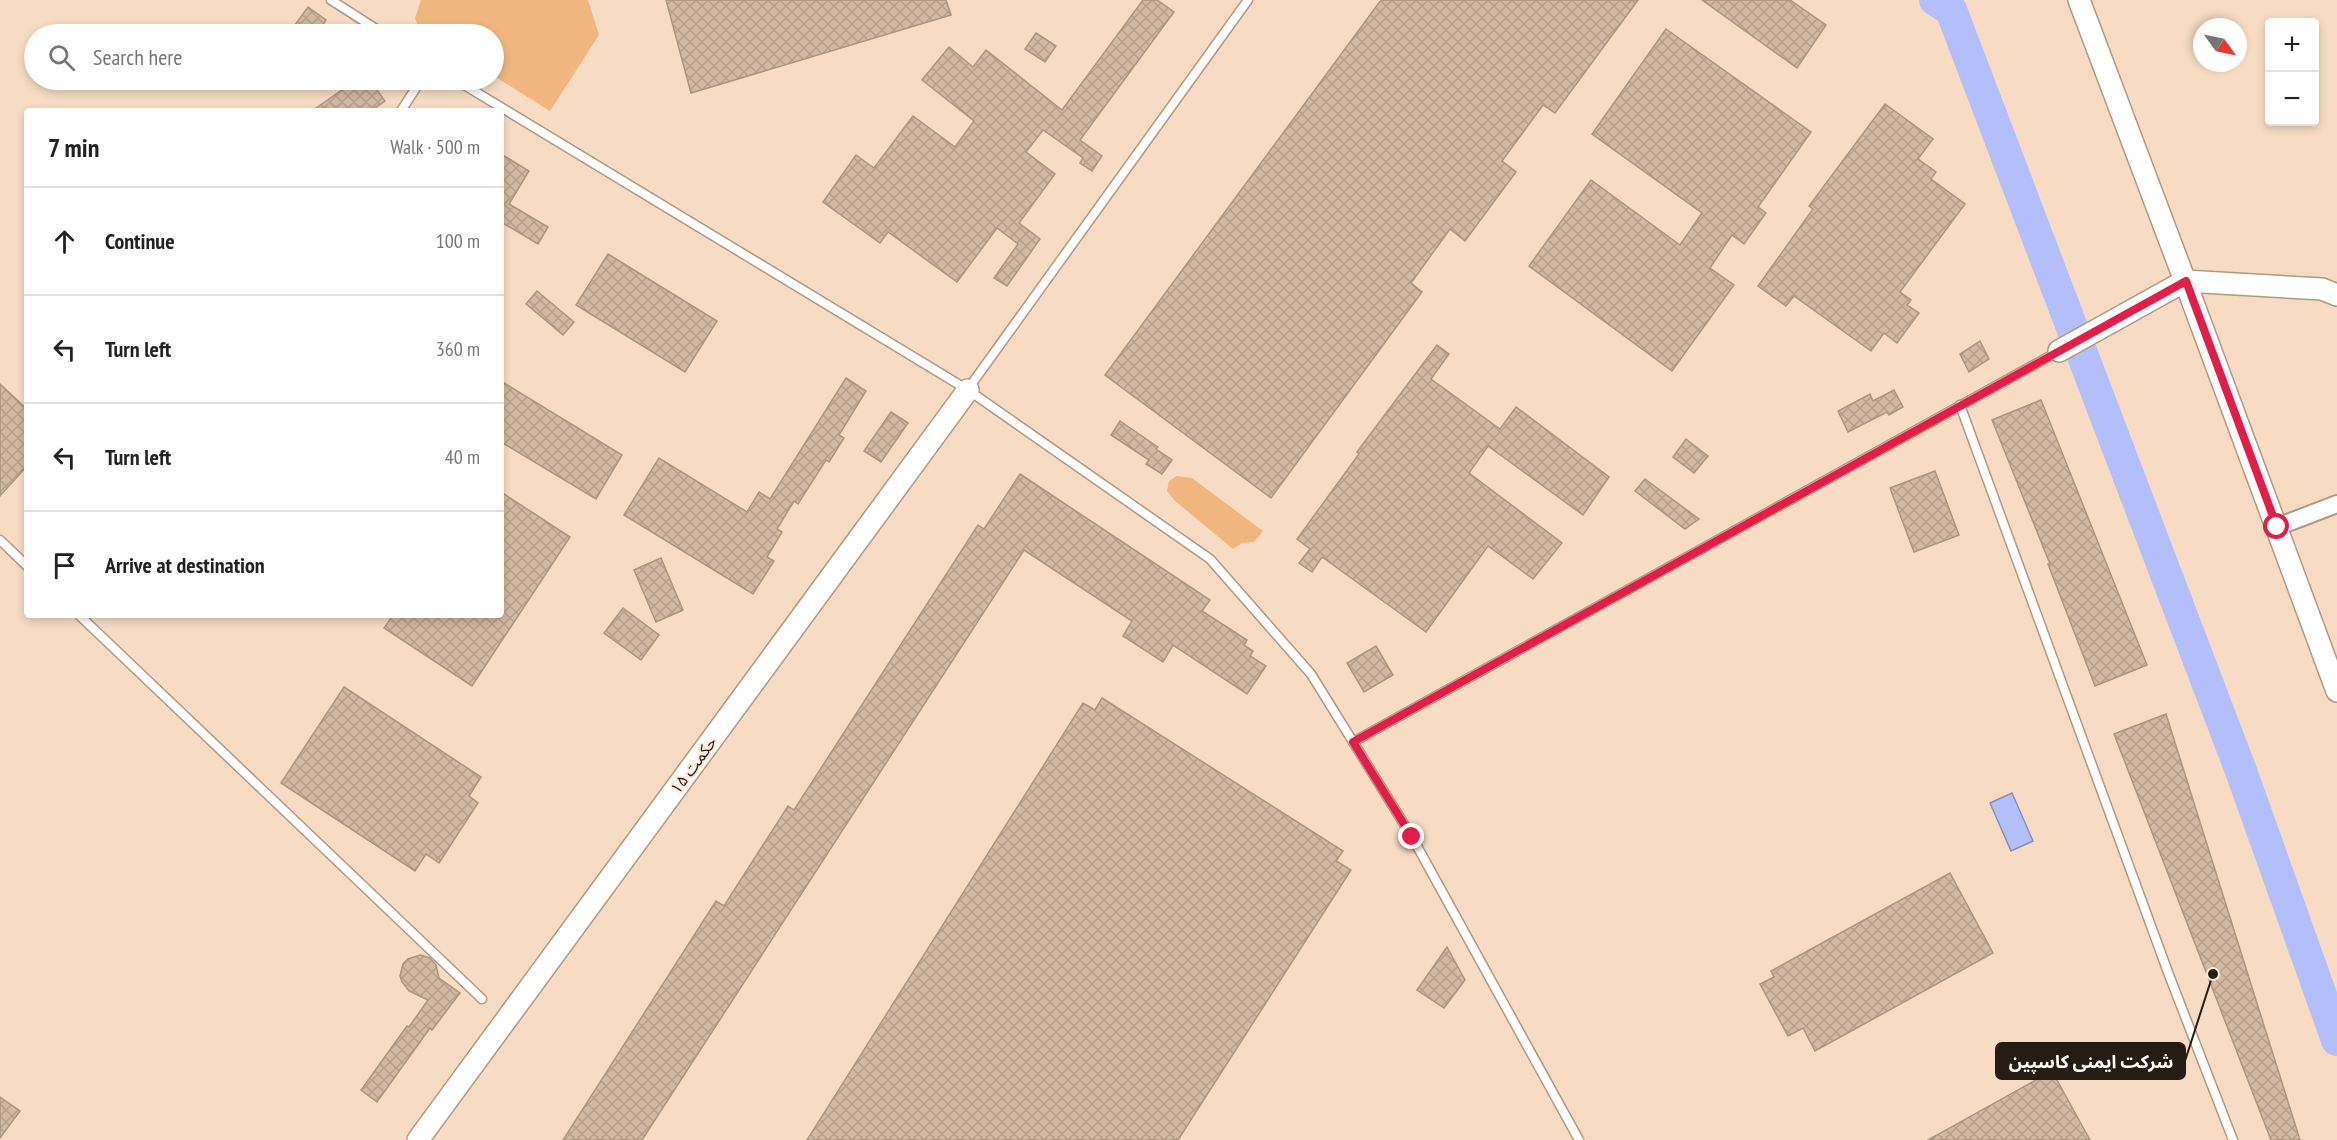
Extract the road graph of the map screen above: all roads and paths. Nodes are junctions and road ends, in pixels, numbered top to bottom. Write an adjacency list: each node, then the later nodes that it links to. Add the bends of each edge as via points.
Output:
1 (331, 0): 4 (lane)
2 (1248, 0): 13 (lane)
3 (2079, 0): 10 (street)
4 (368, 24)
5 (415, 90): 7 (lane)
6 (473, 90): 8 (lane)
7 (403, 108)
8 (502, 108)
9 (504, 109): 13 (lane)
10 (2186, 281): 11 (street, via 2322,289); 12 (street); 16 (street)
11 (2337, 296)
12 (2059, 351): 14 (lane)
13 (968, 390): 21 (lane, via 1210,559 1311,675); 23 (street, حکمت ۱۵)
14 (1960, 405): 21 (lane); 25 (lane)
15 (2337, 504): 16 (street)
16 (2277, 527): 20 (street)
17 (0, 540): 18 (lane)
18 (24, 563)
19 (82, 618): 22 (lane)
20 (2337, 691)
21 (1353, 742): 24 (lane, via 1412,837)
22 (482, 999)
23 (418, 1140)
24 (1579, 1140)
25 (2233, 1140)

